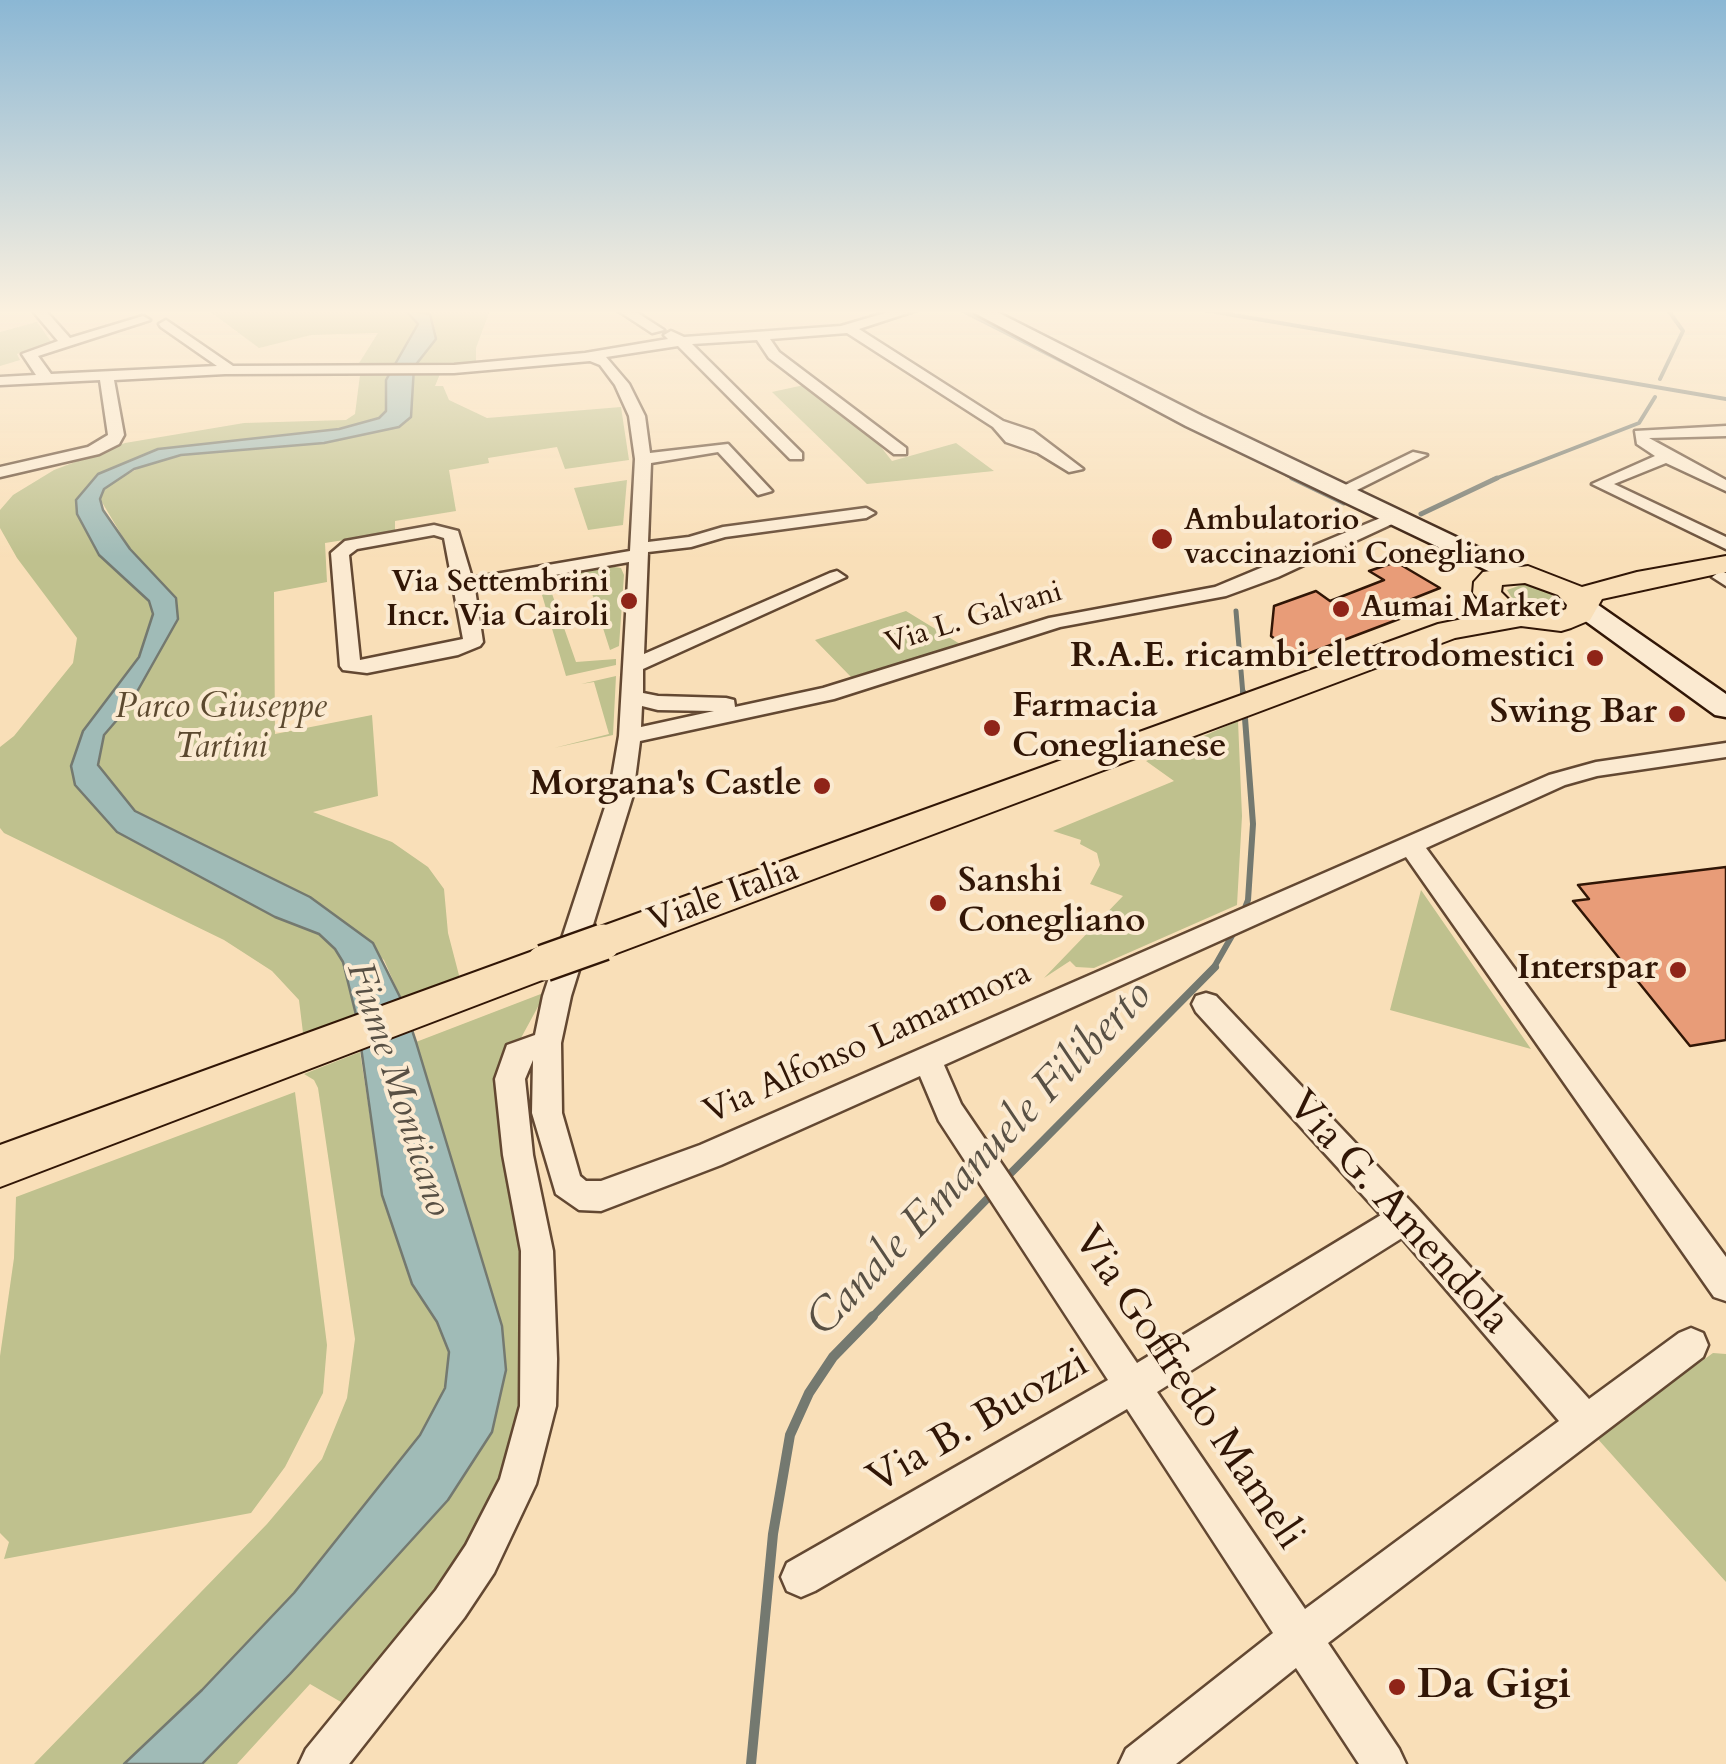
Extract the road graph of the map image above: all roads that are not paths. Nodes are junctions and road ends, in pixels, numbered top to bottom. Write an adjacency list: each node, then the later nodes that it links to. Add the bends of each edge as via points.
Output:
1 (109, 392): 14 (street, via 113,442)
2 (626, 392): 12 (street)
3 (732, 392): 9 (street)
4 (822, 392): 8 (street)
5 (949, 392): 13 (street, via 998,424 1028,434)
6 (1142, 392): 17 (main road)
7 (1726, 432): 11 (street, via 1640,434)
8 (900, 452)
9 (796, 456)
10 (1418, 456): 17 (street)
11 (1667, 456): 15 (street); 21 (street, via 1600,484)
12 (643, 459): 16 (street, via 722,447); 22 (street)
13 (1075, 470)
14 (0, 472)
15 (1726, 486)
16 (764, 491)
17 (1341, 492): 19 (main road)
18 (866, 513): 22 (street, via 722,532)
19 (1396, 518): 20 (main road); 36 (street, Via L. Galvani, via 1219,592 1056,622)
20 (1436, 538): 24 (main road); 28 (main road)
21 (1726, 544)
22 (639, 552): 27 (street); 33 (street)
23 (1724, 574): 26 (main road)
24 (1528, 575): 26 (main road); 28 (main road, Viale Italia, via 1493,578); 29 (main road, via 1568,589)
25 (837, 577): 33 (street)
26 (1637, 580): 29 (main road, via 1592,592)
27 (465, 585): 27 (street, via 449,531 345,548 339,558 350,666 467,646 474,637)
28 (1487, 590): 30 (main road, via 1499,606); 32 (main road, Viale Italia, via 1480,609)
29 (1582, 605): 31 (main road, via 1576,618); 34 (main road)
30 (1522, 617): 31 (main road); 32 (main road, Viale Italia)
31 (1552, 622): 34 (main road, via 1592,631)
32 (1448, 630): 44 (main road, Viale Italia, bridge)
33 (633, 666): 35 (street)
34 (1675, 670): 37 (main road)
35 (632, 696): 36 (street, via 704,705); 38 (street)
36 (795, 702): 38 (street)
37 (1726, 708)
38 (630, 736): 42 (street, via 616,815)
39 (1726, 750): 40 (street, Via Alfonso Lamarmora, via 1570,776)
40 (1411, 845): 43 (street, Via Alfonso Lamarmora); 46 (street)
41 (1206, 1004): 45 (street, Via G. Amendola)
42 (547, 1043): 43 (street, Via Alfonso Lamarmora, via 556,1152 567,1184 589,1197 710,1155); 52 (street, via 517,1054 510,1079 537,1250 539,1359 538,1406 517,1484 450,1604)
43 (926, 1058): 48 (street, Via Goffredo Mameli, via 950,1112)
44 (0, 1166)
45 (1405, 1218): 48 (street, Via B. Buozzi); 49 (street, Via G. Amendola)
46 (1726, 1285)
47 (1691, 1345): 49 (street)
48 (1133, 1386): 50 (street, Via B. Buozzi); 51 (street, Via Goffredo Mameli)
49 (1587, 1426): 51 (street)
50 (801, 1578)
51 (1299, 1639): 53 (street); 54 (street, Via Goffredo Mameli)
52 (321, 1764)
53 (1141, 1764)
54 (1384, 1764)

